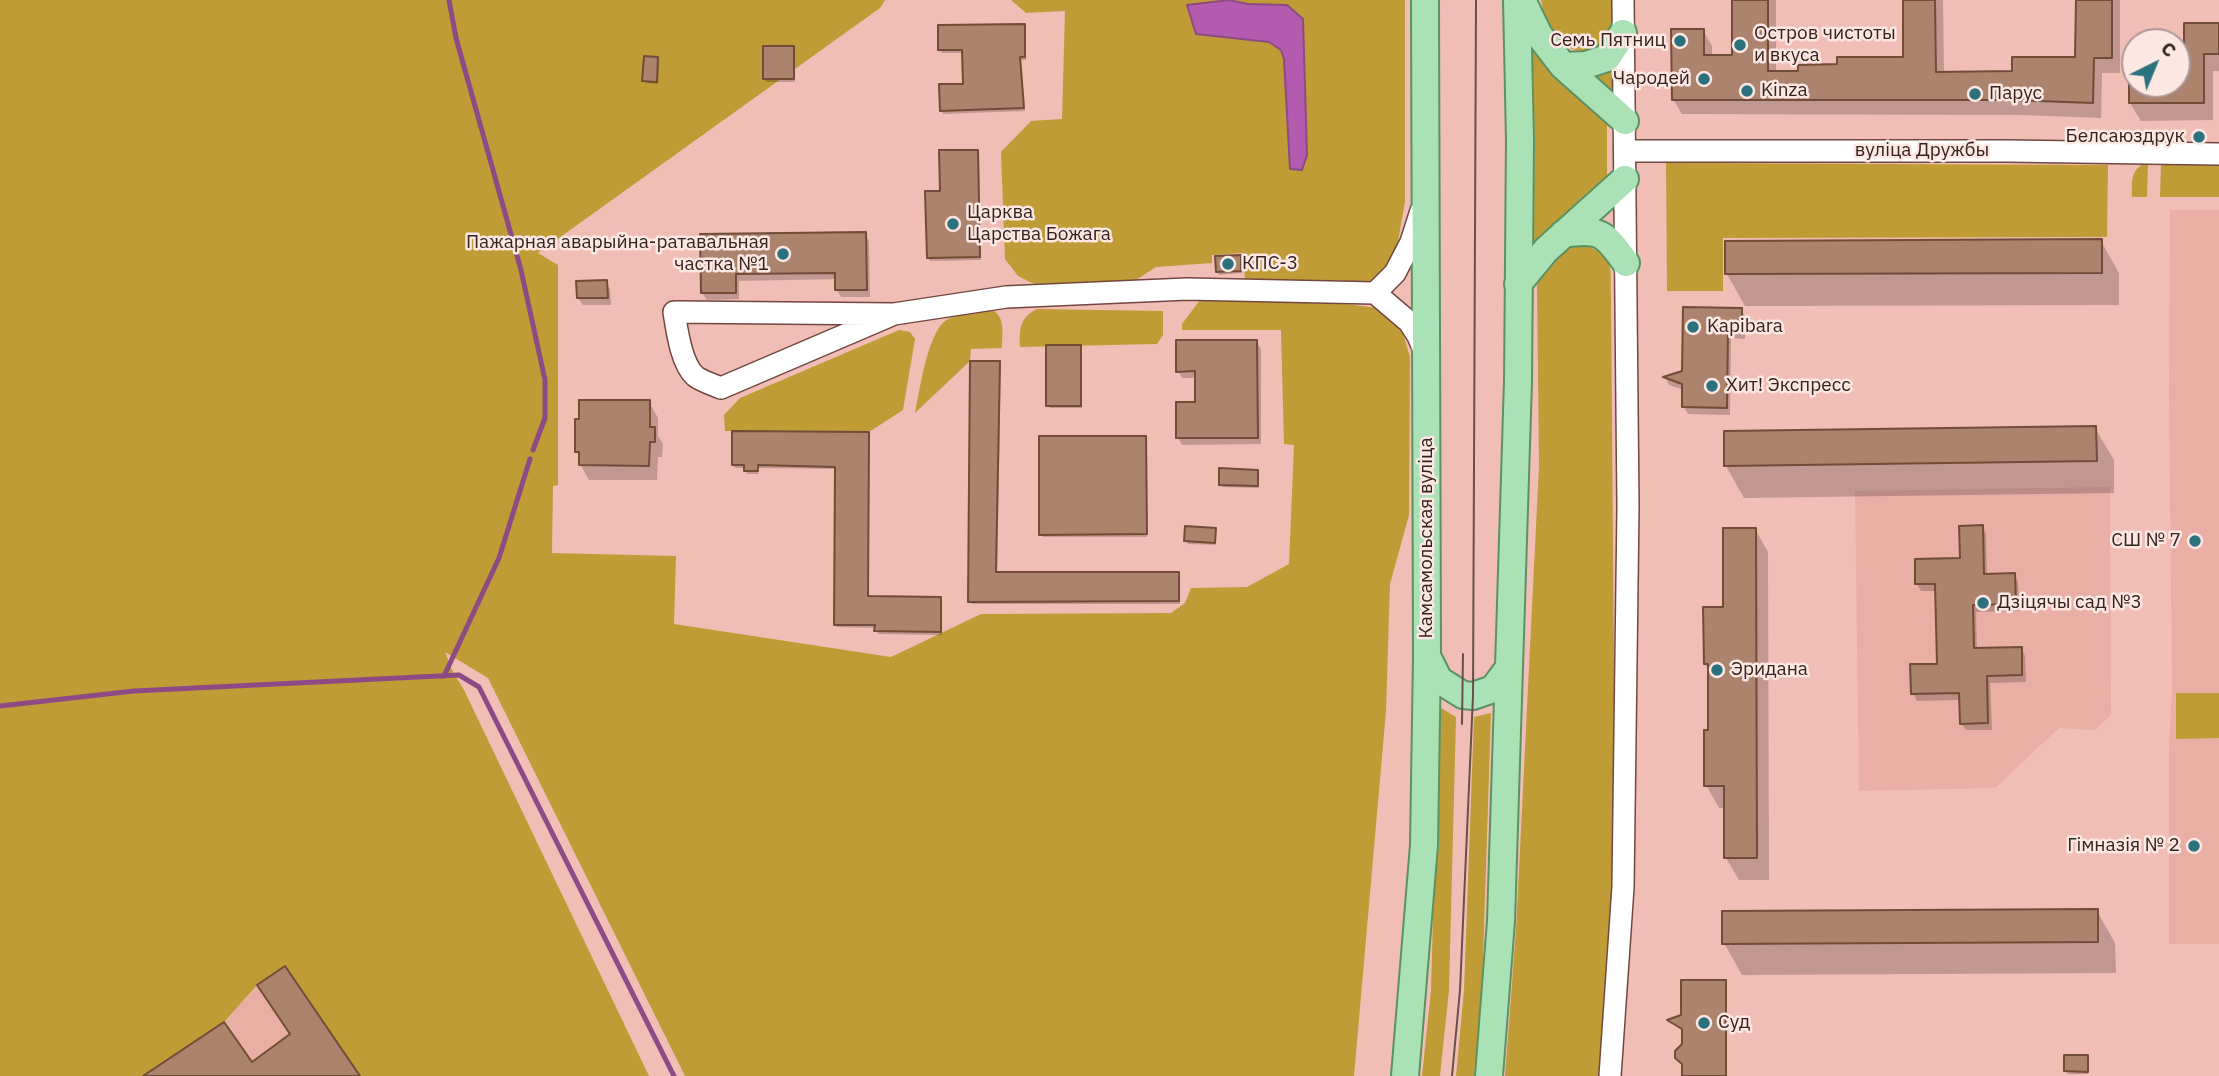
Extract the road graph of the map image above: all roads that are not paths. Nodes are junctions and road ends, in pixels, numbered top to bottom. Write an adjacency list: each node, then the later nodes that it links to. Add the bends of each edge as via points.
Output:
1 (1425, 0): 10 (main road, Камсамольская вуліца)
2 (1519, 0): 5 (main road); 13 (main road)
3 (1623, 0): 4 (street)
4 (1623, 33): 5 (main road, via 1607,58); 6 (street)
5 (1563, 66): 6 (main road)
6 (1625, 121): 7 (street)
7 (1625, 151): 8 (street, вуліца Дружбы); 9 (street)
8 (2219, 154)
9 (1625, 179): 11 (main road); 12 (street)
10 (1424, 200): 14 (street, via 1411,242 1395,272); 16 (main road, Камсамольская вуліца)
11 (1563, 234): 12 (main road, via 1587,230 1609,240); 13 (main road)
12 (1626, 262): 21 (street, via 1623,887)
13 (1518, 284): 18 (main road)
14 (1375, 293): 15 (street, via 1146,290 1006,297); 16 (street, via 1409,322)
15 (894, 314): 15 (street, via 715,312 674,312 680,342 696,376 721,388)
16 (1426, 355): 17 (main road, Камсамольская вуліца)
17 (1427, 656): 18 (main road, via 1439,680 1463,695 1493,690); 19 (main road, Камсамольская вуліца, via 1424,845)
18 (1508, 669): 20 (main road, via 1500,920)
19 (1405, 1076)
20 (1489, 1076)
21 (1610, 1076)

